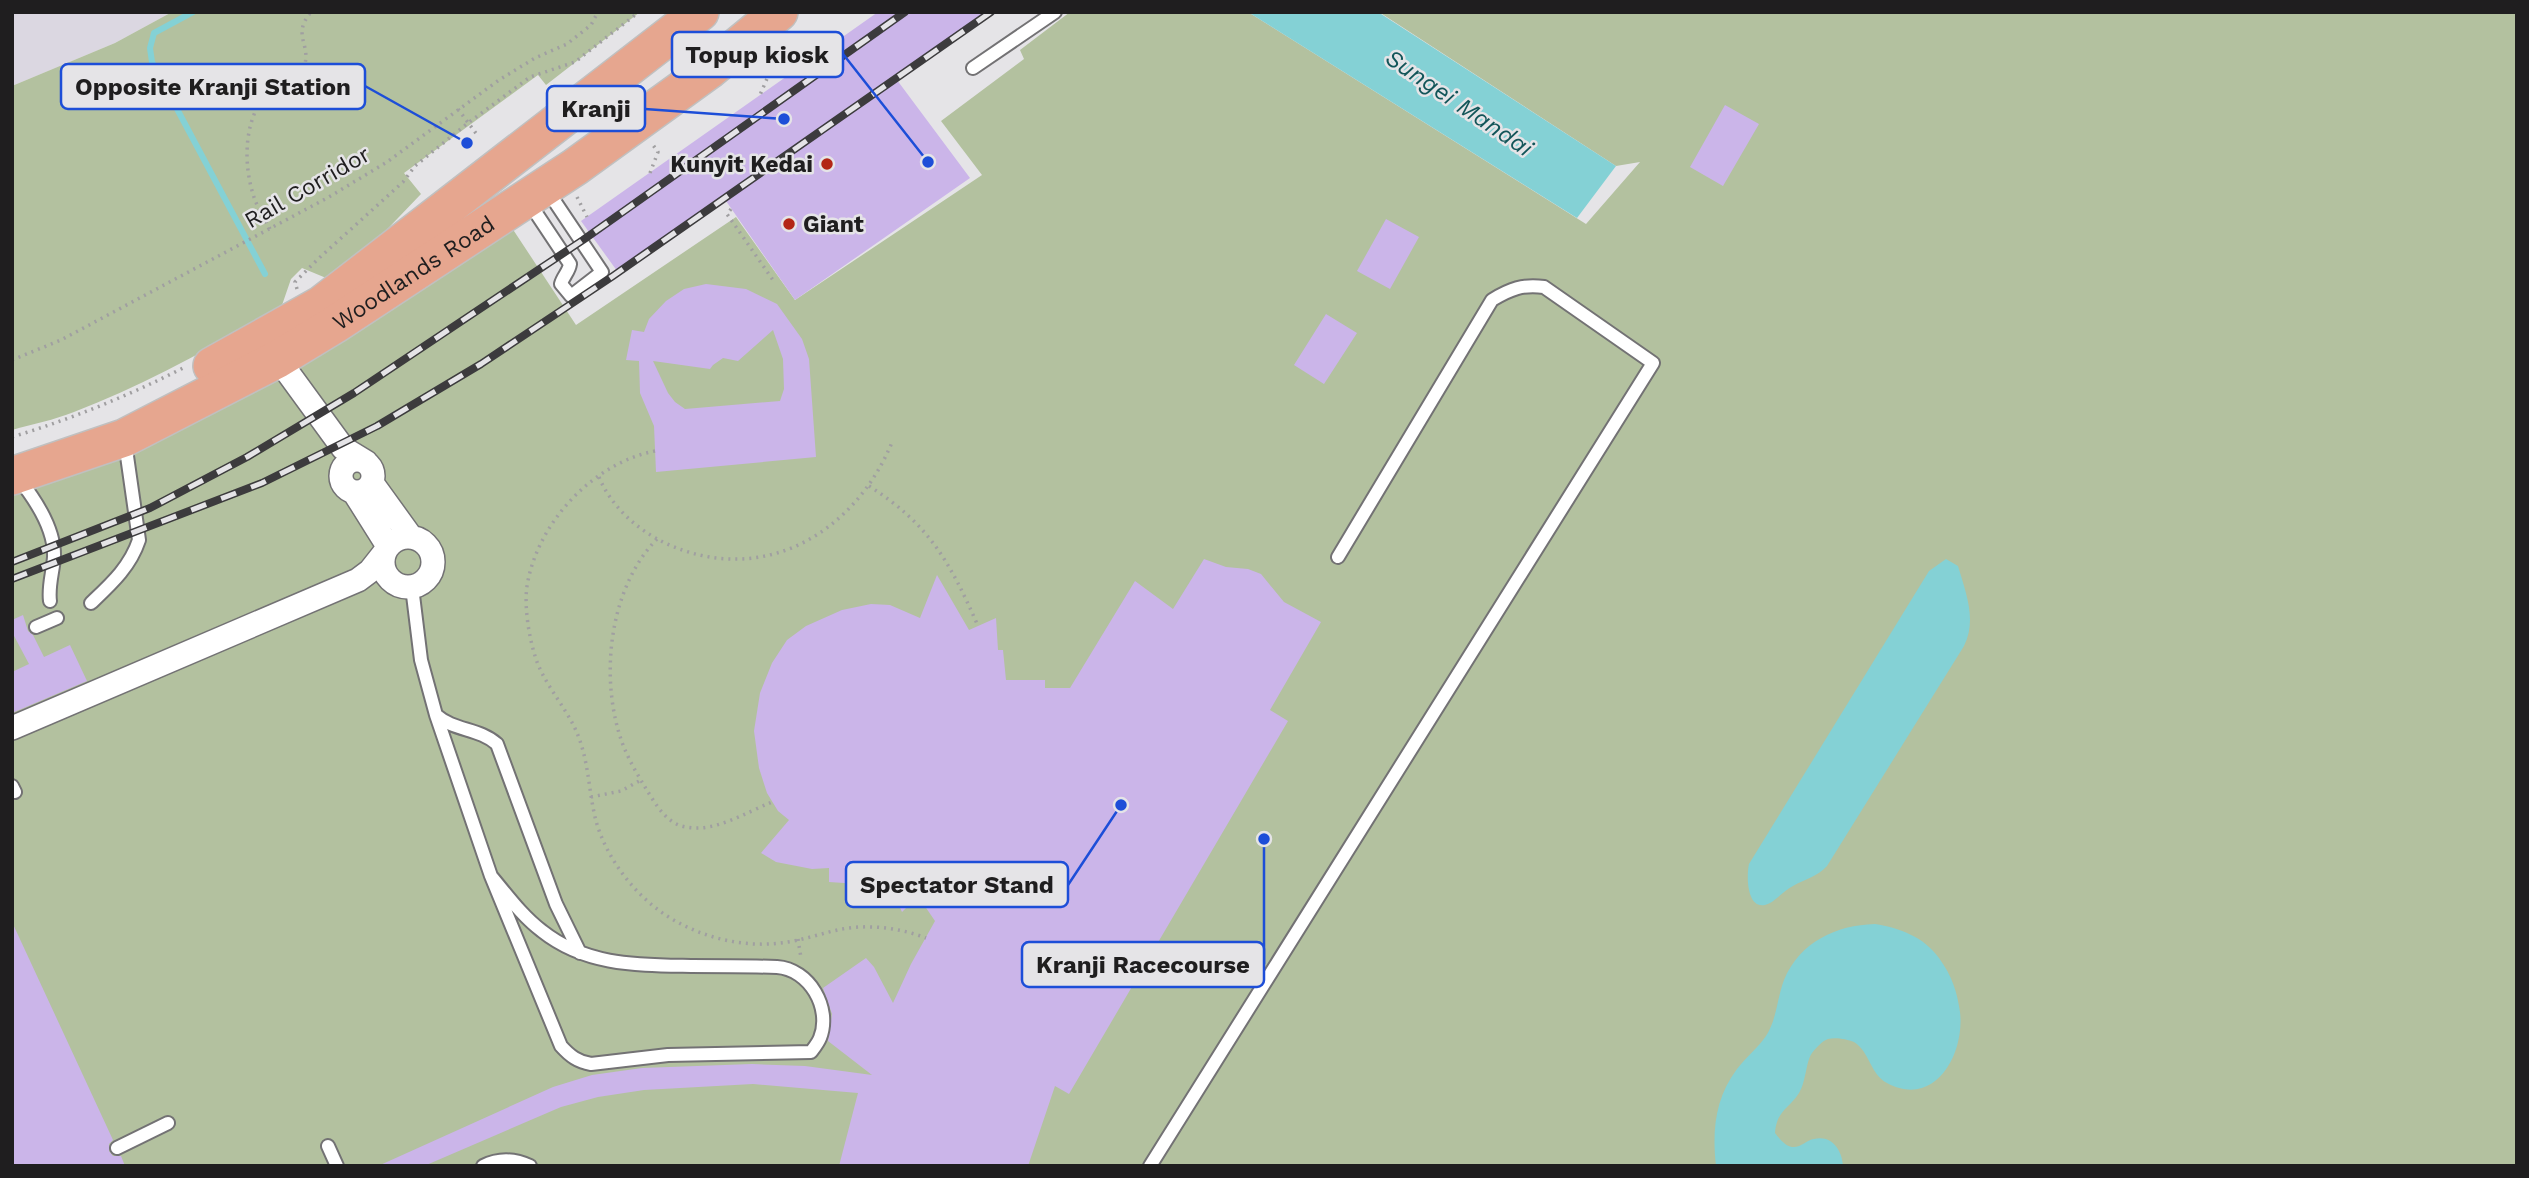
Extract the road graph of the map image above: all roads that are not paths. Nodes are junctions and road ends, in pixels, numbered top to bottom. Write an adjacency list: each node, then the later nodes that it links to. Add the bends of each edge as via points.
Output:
1 (700, 12): 9 (main road, Woodlands Road, via 321,305 297,296 174,388)
2 (779, 12): 5 (main road, Woodlands Road, via 709,70)
3 (1055, 12): 4 (lane)
4 (973, 68)
5 (536, 193): 5 (lane, via 601,272 571,296 561,284 570,264); 6 (main road, Woodlands Road)
6 (278, 359): 7 (main road, Woodlands Road); 8 (street)
7 (124, 438): 9 (main road, Woodlands Road); 17 (lane, via 139,541 123,572)
8 (342, 459): 10 (street); 10 (street, via 341,481)
9 (13, 467): 16 (lane, via 52,537)
10 (364, 479): 11 (street); 12 (street)
11 (411, 537): 12 (street, via 402,537); 15 (street, via 429,548 433,569 425,581)
12 (387, 549): 14 (street); 15 (street, via 385,573)
13 (1338, 556): 30 (lane, via 1492,300 1510,289 1544,287 1653,363)
14 (358, 580): 15 (street); 21 (street)
15 (402, 585): 20 (lane)
16 (50, 601)
17 (91, 603)
18 (57, 618): 19 (lane)
19 (36, 628)
20 (436, 715): 22 (lane); 23 (lane, via 496,744 556,904)
21 (12, 728)
22 (491, 876): 23 (lane, via 542,931); 23 (lane, via 561,1046 582,1062 811,1052 821,1038 823,1016 814,990 798,972 632,965)
23 (580, 953)
24 (168, 1123): 26 (lane)
25 (328, 1146): 27 (lane)
26 (117, 1148)
27 (337, 1166)
28 (483, 1166): 29 (lane, via 502,1160)
29 (530, 1166)
30 (1150, 1166)

